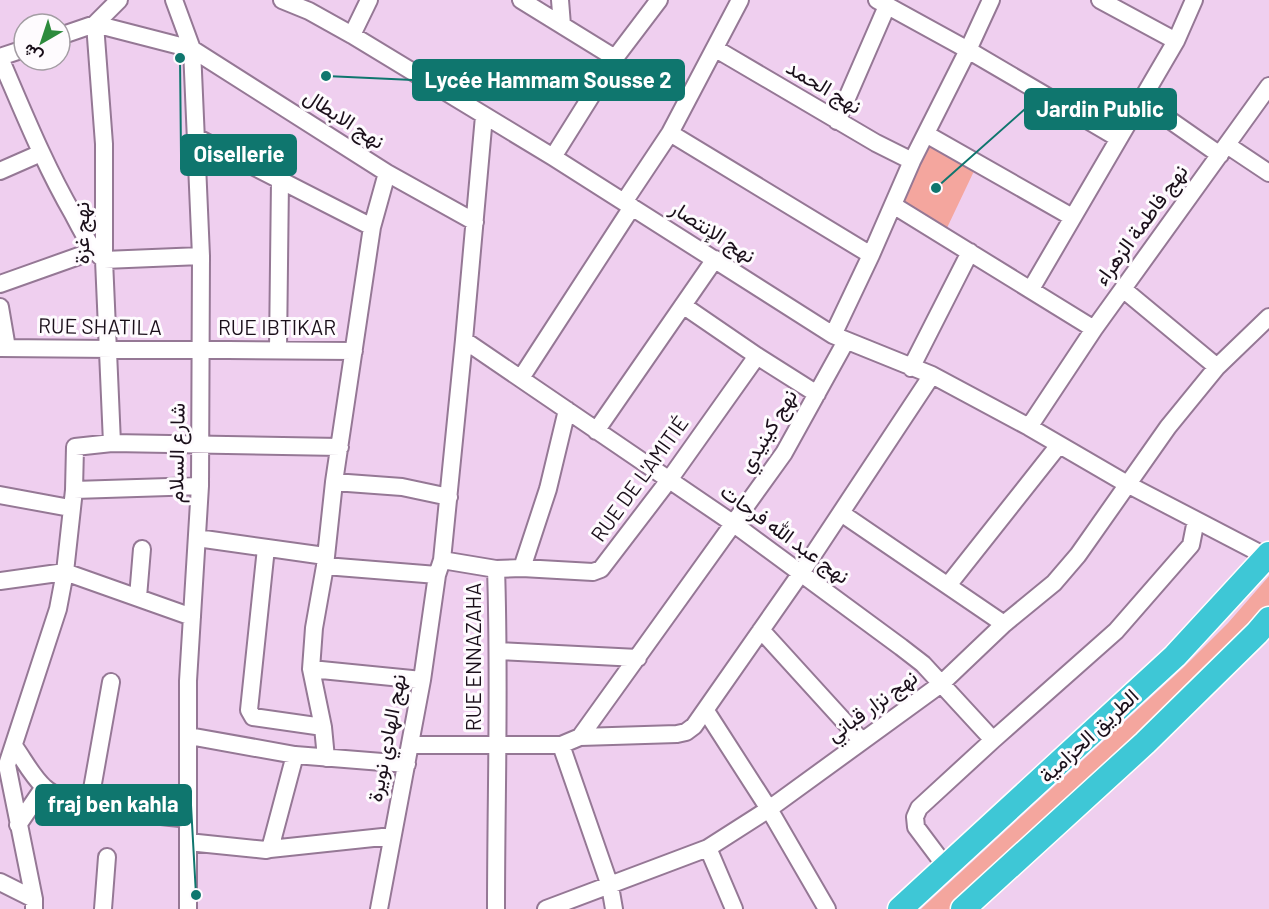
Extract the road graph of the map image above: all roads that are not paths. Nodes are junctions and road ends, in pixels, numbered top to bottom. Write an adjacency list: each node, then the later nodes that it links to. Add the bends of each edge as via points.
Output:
1 (119, 0): 13 (street)
2 (174, 0): 18 (street, شارع السلام)
3 (282, 0): 16 (street, نهج الإنتصار)
4 (369, 0): 16 (street)
5 (521, 0): 14 (street)
6 (560, 0): 14 (street)
7 (659, 0): 22 (street)
8 (991, 0): 20 (street, نهج كينيدي)
9 (1100, 0): 17 (street)
10 (1194, 0): 17 (street)
11 (732, 3): 19 (street)
12 (882, 3): 20 (street); 26 (street)
13 (95, 24): 15 (street); 18 (street, نهج الابطال); 46 (street, نهج غزة, via 104,144)
14 (562, 25): 22 (street)
15 (72, 32)
16 (352, 35): 25 (street, نهج الإنتصار)
17 (1176, 41): 24 (street)
18 (192, 49): 29 (street, شارع السلام); 36 (street, نهج الابطال)
19 (716, 49): 26 (street, نهج الحمد); 27 (street)
20 (969, 50): 28 (street, نهج كينيدي); 30 (street)
21 (0, 58): 32 (street)
22 (615, 58): 33 (street)
23 (1269, 87): 31 (street, نهج فاطمة الزهراء)
24 (1141, 100): 30 (street); 31 (street)
25 (484, 116): 33 (street, نهج الإنتصار); 42 (street)
26 (837, 121): 34 (street, نهج الحمد)
27 (670, 133): 39 (street); 45 (street)
28 (926, 134): 34 (street, نهج كينيدي); 41 (street)
29 (196, 137): 38 (street); 47 (street, شارع السلام)
30 (1118, 138): 41 (street)
31 (1223, 150): 37 (street); 51 (street, نهج فاطمة الزهراء)
32 (40, 153): 35 (street); 46 (street)
33 (553, 157): 39 (street, نهج الإنتصار)
34 (912, 161): 40 (street, نهج كينيدي)
35 (0, 171)
36 (387, 173): 42 (street, نهج الابطال); 43 (street)
37 (1269, 173)
38 (280, 180): 43 (street); 60 (street)
39 (628, 204): 48 (street, نهج الإنتصار); 67 (street)
40 (893, 205): 44 (street); 45 (street, نهج كينيدي)
41 (1072, 217): 50 (street)
42 (475, 222): 57 (street, نهج الهادي نويرة)
43 (372, 227): 62 (street)
44 (970, 252): 50 (street); 65 (street)
45 (871, 255): 56 (street, نهج كينيدي)
46 (98, 256): 47 (street); 49 (street); 59 (street, نهج غزة)
47 (201, 256): 61 (street, شارع السلام)
48 (715, 260): 52 (street); 56 (street, نهج الإنتصار)
49 (0, 284)
50 (1031, 289): 55 (street)
51 (1123, 289): 55 (street, نهج فاطمة الزهراء); 64 (street)
52 (684, 306): 63 (street); 71 (street)
53 (0, 307): 58 (street)
54 (1269, 317): 64 (street, نهج نزار قباني)
55 (1094, 329): 70 (street, نهج فاطمة الزهراء)
56 (839, 338): 65 (street, نهج الإنتصار); 68 (street, نهج كينيدي)
57 (464, 340): 67 (street, نهج عبد الله فرحات); 82 (street, نهج الهادي نويرة)
58 (4, 348): 59 (street, RUE SHATILA)
59 (108, 349): 61 (street, RUE SHATILA); 72 (street, نهج غزة)
60 (278, 349): 61 (street, RUE IBTIKAR); 62 (street, RUE IBTIKAR)
61 (200, 351): 73 (street, شارع السلام)
62 (354, 351): 75 (street)
63 (757, 356): 68 (street); 76 (street, RUE DE L'AMITIÉ)
64 (1217, 367): 78 (street, نهج نزار قباني)
65 (911, 368): 66 (street, نهج الإنتصار)
66 (932, 375): 70 (street, نهج الإنتصار); 84 (street)
67 (521, 378): 69 (street, نهج عبد الله فرحات)
68 (817, 394): 86 (street, نهج كينيدي, via 784,453)
69 (567, 410): 71 (street, نهج عبد الله فرحات); 93 (street, via 548,489)
70 (1029, 427): 74 (street, نهج الإنتصار)
71 (596, 431): 76 (street, نهج عبد الله فرحات)
72 (112, 443): 73 (street); 80 (street, via 75,447)
73 (200, 443): 75 (street); 79 (street, شارع السلام)
74 (1059, 445): 78 (street, نهج الإنتصار); 98 (street)
75 (340, 447): 77 (street)
76 (669, 480): 86 (street, نهج عبد الله فرحات); 93 (street, RUE DE L'AMITIÉ, via 602,569 593,572)
77 (334, 482): 82 (street, via 402,487); 91 (street)
78 (1127, 484): 85 (street, نهج الإنتصار); 102 (street, نهج نزار قباني, via 1078,555 1054,582)
79 (200, 486): 80 (street); 87 (street, شارع السلام)
80 (74, 490): 83 (street)
81 (0, 495): 83 (street)
82 (449, 497): 92 (street, نهج الهادي نويرة)
83 (70, 508): 95 (street)
84 (841, 513): 96 (street); 98 (street)
85 (1196, 520): 90 (street, نهج الإنتصار); 115 (street, via 1191,545 1116,631)
86 (734, 524): 96 (street, نهج عبد الله فرحات); 105 (street, نهج كينيدي)
87 (197, 538): 88 (street, RUE DE L'AMITIÉ); 100 (street, شارع السلام)
88 (266, 548): 91 (street, RUE DE L'AMITIÉ, via 292,550); 111 (street, via 249,710 253,717)
89 (142, 549): 99 (street)
90 (1268, 556): 134 (highway, الطريق الحزامية, via 1175,656)
91 (325, 561): 92 (street, RUE DE L'AMITIÉ); 106 (street)
92 (439, 568): 94 (street, RUE DE L'AMITIÉ); 107 (street, نهج الهادي نويرة)
93 (522, 568): 94 (street, RUE DE L'AMITIÉ)
94 (496, 569): 104 (street, RUE ENNAZAHA)
95 (65, 572): 97 (street); 99 (street); 117 (street, via 58,609)
96 (801, 573): 103 (street); 109 (street, نهج عبد الله فرحات, via 902,647)
97 (0, 581)
98 (949, 584): 102 (street)
99 (138, 597): 100 (street)
100 (192, 617): 113 (street, شارع السلام)
101 (1269, 619): 147 (highway, الطريق الحزامية, via 1145,743)
102 (1004, 624): 109 (street, نهج نزار قباني)
103 (761, 630): 110 (street); 116 (street)
104 (499, 651): 105 (street); 119 (street, RUE ENNAZAHA)
105 (638, 658): 114 (street, نهج كينيدي)
106 (311, 669): 107 (street); 111 (street)
107 (422, 680): 118 (street, نهج الهادي نويرة)
108 (111, 682): 125 (street)
109 (941, 684): 115 (street, نهج عبد الله فرحات); 116 (street, نهج نزار قباني)
110 (706, 711): 114 (street, via 694,726 677,734); 126 (street)
111 (323, 727): 122 (street)
112 (0, 734): 117 (street)
113 (189, 736): 121 (street); 127 (street, شارع السلام)
114 (580, 737): 120 (street)
115 (993, 740): 134 (street, via 915,817 916,827)
116 (862, 741): 126 (street, نهج نزار قباني)
117 (16, 742): 124 (street); 128 (street, via 7,771)
118 (410, 745): 119 (street); 123 (street, نهج الهادي نويرة)
119 (496, 746): 120 (street); 141 (street, RUE ENNAZAHA)
120 (561, 746): 136 (street)
121 (295, 754): 122 (street); 132 (street)
122 (326, 758): 123 (street)
123 (407, 764): 129 (street, نهج الهادي نويرة)
124 (44, 787): 125 (street, via 65,800); 128 (street)
125 (89, 806): 127 (street)
126 (769, 809): 131 (street, نهج نزار قباني); 145 (street)
127 (188, 819): 130 (street, شارع السلام)
128 (18, 825): 137 (street)
129 (392, 836): 132 (street); 140 (street, نهج الهادي نويرة)
130 (188, 842): 132 (street); 139 (street, شارع السلام)
131 (708, 848): 136 (street, نهج نزار قباني); 144 (street)
132 (270, 849)
133 (107, 857): 138 (street)
134 (946, 867): 146 (highway, الطريق الحزامية)
135 (0, 882): 137 (street)
136 (610, 886): 142 (street, نهج نزار قباني); 143 (street)
137 (34, 904)
138 (103, 909)
139 (188, 909)
140 (379, 909)
141 (496, 909)
142 (546, 909)
143 (614, 909)
144 (734, 909)
145 (827, 909)
146 (900, 909)
147 (963, 909)

